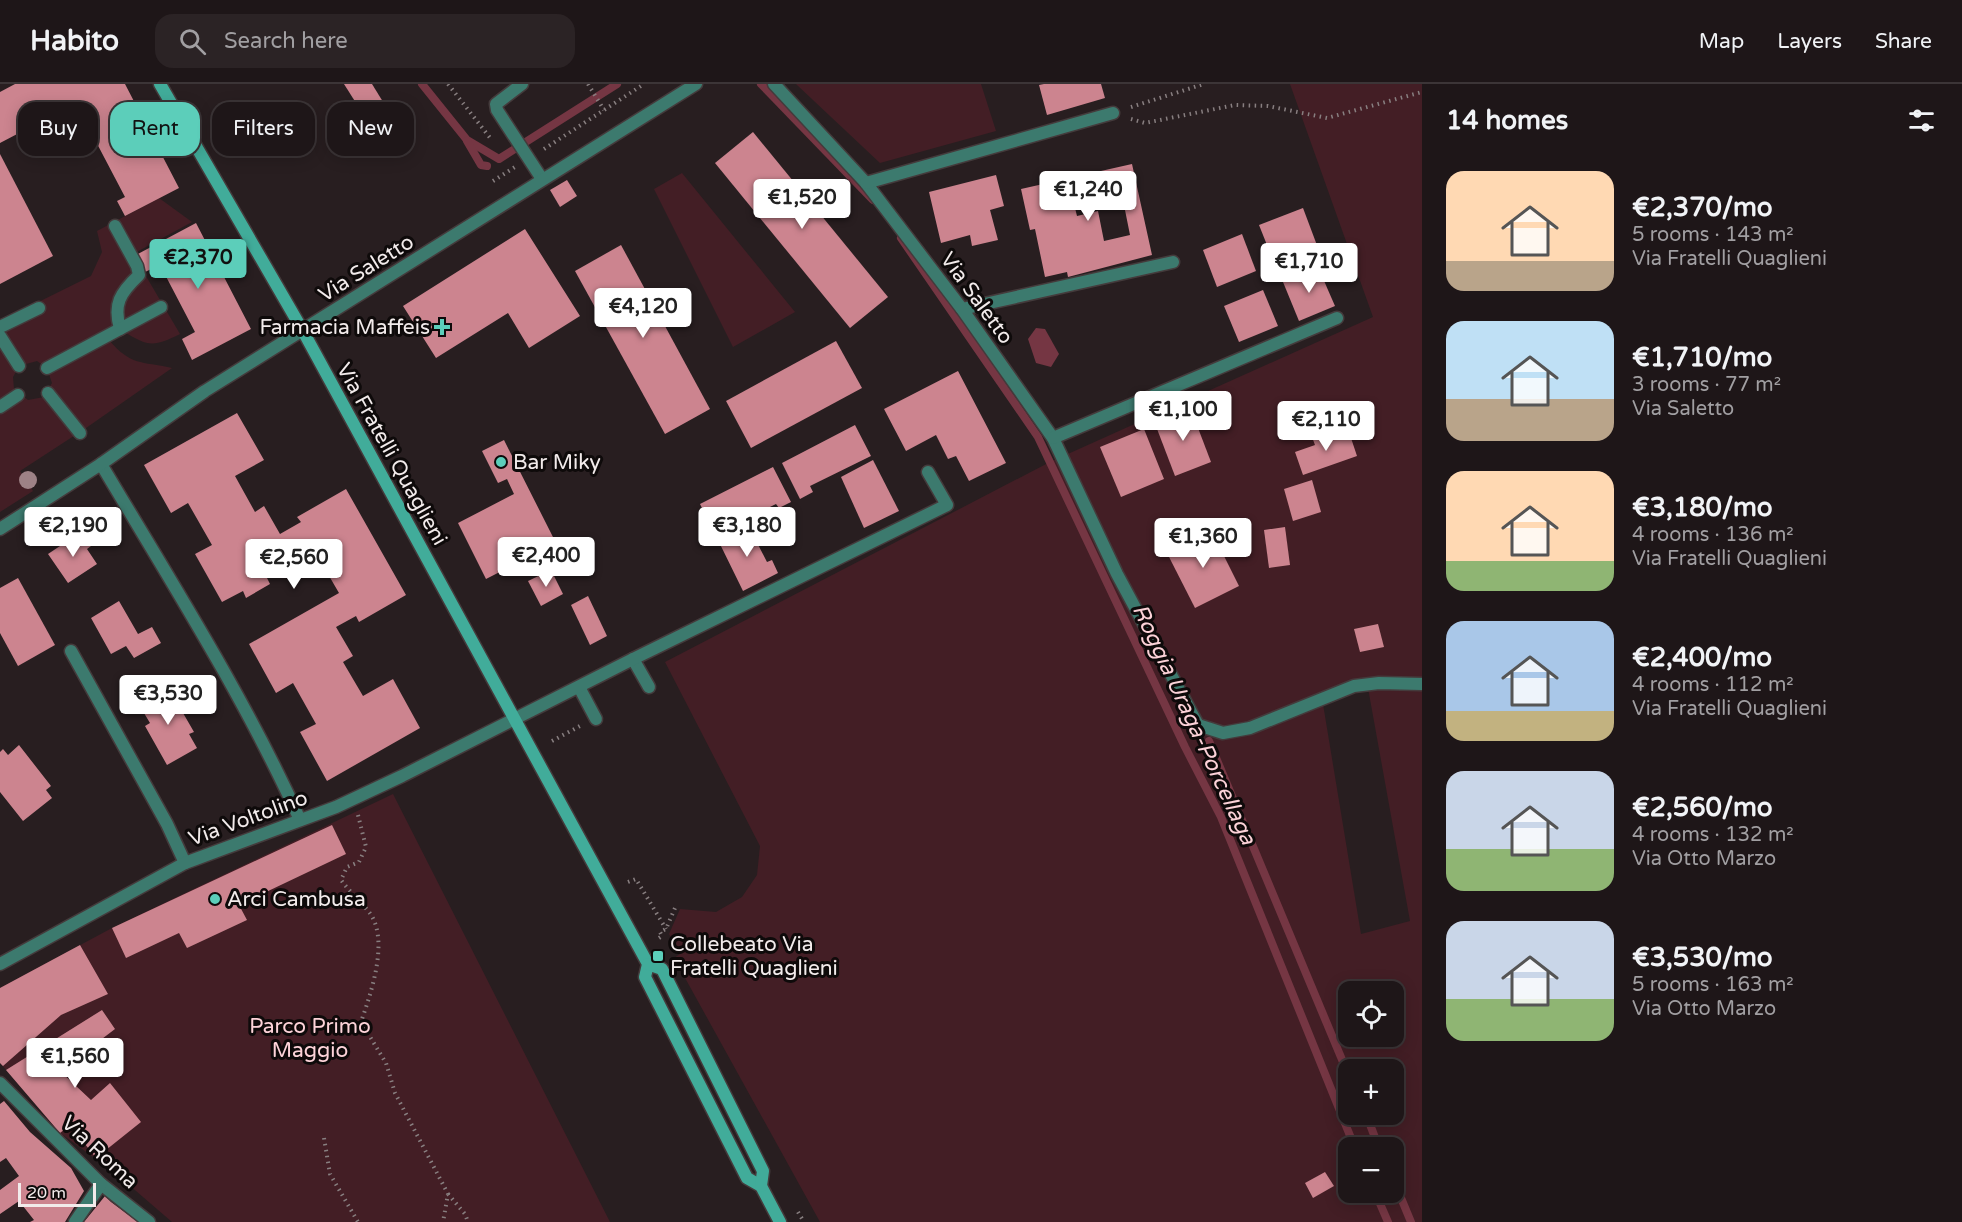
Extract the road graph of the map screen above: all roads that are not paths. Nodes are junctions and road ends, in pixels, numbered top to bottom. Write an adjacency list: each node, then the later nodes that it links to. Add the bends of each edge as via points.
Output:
1 (160, 84): 16 (street, Via Fratelli Quaglieni)
2 (522, 84): 6 (street, via 496,104 514,136 531,154)
3 (696, 84): 6 (street, Via Saletto)
4 (774, 84): 7 (street, Via Saletto)
5 (1113, 113): 7 (street)
6 (542, 179): 16 (street, Via Saletto)
7 (866, 183): 12 (street, Via Saletto)
8 (115, 226): 15 (street, via 139,275 124,290 115,312)
9 (1173, 262): 12 (street)
10 (161, 307): 15 (street)
11 (39, 308): 14 (street)
12 (962, 309): 24 (street, Via Saletto)
13 (1337, 318): 24 (street)
14 (0, 327)
15 (120, 329): 19 (street)
16 (303, 331): 25 (street, Via Saletto, via 205,391); 34 (street, Via Fratelli Quaglieni)
17 (0, 336): 18 (street)
18 (19, 366)
19 (47, 368)
20 (48, 393): 23 (street)
21 (18, 395): 22 (street)
22 (0, 407)
23 (80, 433)
24 (1053, 438): 30 (street, Via Saletto, via 1117,574 1198,725 1223,733 1250,728 1354,686)
25 (101, 464): 27 (street, Via Saletto); 35 (street, via 281,777)
26 (928, 472): 29 (street, via 947,505)
27 (0, 529)
28 (71, 651): 36 (street)
29 (633, 659): 31 (street); 32 (street)
30 (1422, 684)
31 (579, 687): 33 (street); 34 (street)
32 (649, 687)
33 (596, 718)
34 (514, 719): 35 (street, Via Voltolino, via 402,776); 38 (street, Via Fratelli Quaglieni)
35 (300, 820): 36 (street, Via Voltolino)
36 (185, 862): 37 (street, Via Voltolino)
37 (0, 964)
38 (648, 964): 41 (street, Via Fratelli Quaglieni, via 645,977 650,988 747,1178); 41 (street, Via Fratelli Quaglieni, via 662,969 763,1171)
39 (0, 1083): 40 (street, Via Roma)
40 (101, 1184): 42 (street); 43 (street, Via Roma)
41 (761, 1186): 44 (street, Via Fratelli Quaglieni)
42 (75, 1222)
43 (149, 1222)
44 (780, 1222)

